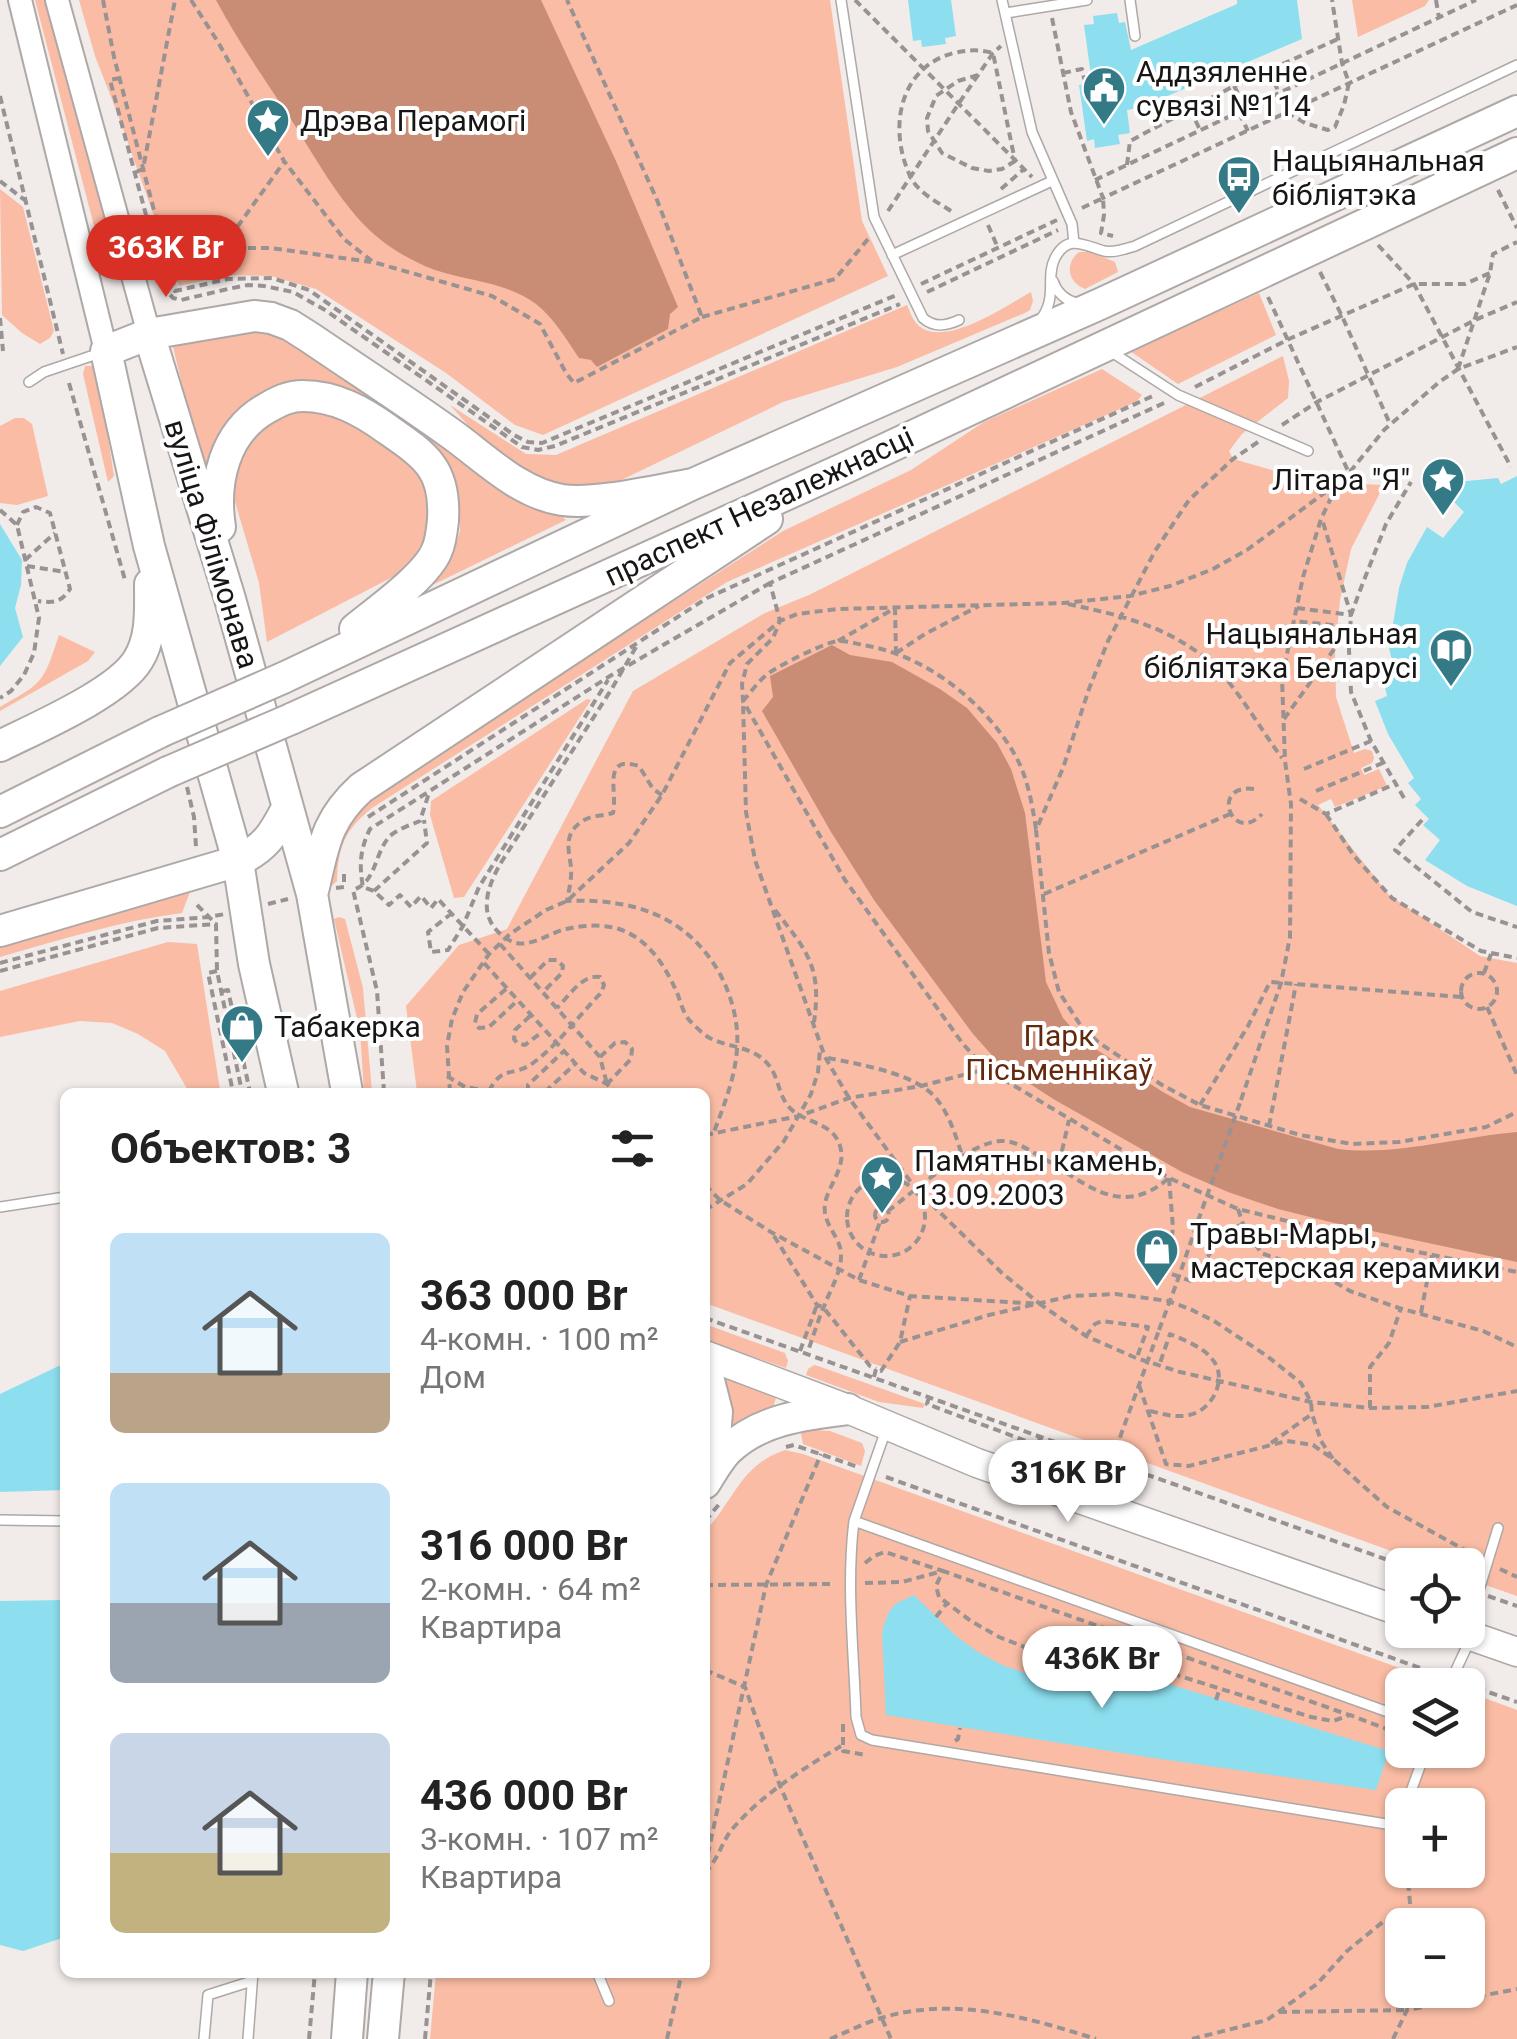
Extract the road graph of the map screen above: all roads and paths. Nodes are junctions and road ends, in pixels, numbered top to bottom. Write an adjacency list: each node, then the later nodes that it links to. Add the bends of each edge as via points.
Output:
1 (20, 0): 97 (street, вуліца Філімонава)
2 (57, 0): 90 (street, вуліца Філімонава)
3 (103, 0): 30 (path)
4 (175, 0): 49 (path)
5 (191, 0): 46 (path)
6 (567, 0): 86 (path)
7 (841, 0): 63 (lane)
8 (855, 0): 25 (path)
9 (1002, 0): 17 (lane)
10 (1088, 0): 16 (lane)
11 (1130, 0): 20 (lane)
12 (1332, 0): 21 (path)
13 (1436, 0): 18 (path)
14 (1476, 0): 18 (path)
15 (1517, 4): 31 (path)
16 (1050, 7): 17 (lane); 27 (path)
17 (1006, 13): 19 (lane)
18 (1439, 18): 23 (path)
19 (1012, 36): 22 (path); 53 (lane, via 1032,132)
20 (1135, 36)
21 (1338, 39): 23 (path); 26 (path)
22 (993, 53): 25 (path, via 960,52); 28 (path); 47 (path)
23 (1342, 63): 31 (path); 34 (path)
24 (1517, 64): 69 (lane, via 1135,246 1107,251)
25 (923, 68): 33 (path); 52 (path, via 903,98 902,147)
26 (1269, 70): 32 (path); 34 (path)
27 (1063, 73): 29 (path, via 1082,68 1084,78); 54 (path)
28 (978, 76): 33 (path); 36 (path)
29 (1091, 77)
30 (120, 78): 49 (path); 51 (path, via 110,80)
31 (1349, 83): 40 (path); 40 (path, via 1335,127 1305,123)
32 (1234, 86): 37 (path); 38 (path)
33 (944, 88): 36 (path); 44 (path, via 927,118)
34 (1279, 93): 37 (path)
35 (0, 97): 59 (path)
36 (959, 103): 44 (path); 47 (path)
37 (1246, 108): 39 (path)
38 (1190, 109): 42 (path); 48 (path, via 1130,141)
39 (1238, 112): 42 (path); 43 (path)
40 (1287, 112): 43 (path)
41 (1517, 112): 84 (main road, праспект Незалежнасці)
42 (1200, 130): 48 (path)
43 (1248, 130): 58 (path)
44 (933, 142): 47 (path, via 972,168 1002,169); 52 (path)
45 (1517, 152): 94 (main road, праспект Незалежнасці)
46 (284, 161): 71 (path); 74 (path, via 344,238)
47 (1015, 161)
48 (1126, 165): 54 (path)
49 (144, 169): 51 (path); 75 (path)
50 (1024, 169): 57 (path)
51 (135, 172): 77 (path)
52 (910, 176): 60 (path, via 952,211); 63 (path)
53 (1052, 180): 61 (lane); 73 (lane)
54 (1094, 180): 58 (path)
55 (0, 181): 59 (path)
56 (1508, 185): 64 (path, via 1498,190)
57 (1000, 189)
58 (1103, 198): 61 (path); 66 (path, via 1101,233)
59 (26, 201): 98 (path)
60 (964, 206)
61 (1068, 215): 69 (lane)
62 (1057, 220): 81 (path)
63 (878, 226): 73 (lane); 86 (path, via 835,279)
64 (1517, 228)
65 (1061, 229): 81 (path)
66 (1120, 236)
67 (1374, 240): 70 (path)
68 (1517, 242): 79 (path, via 1493,254)
69 (1074, 243): 76 (lane, via 1058,253)
70 (1378, 246): 72 (path); 80 (path)
71 (222, 248): 74 (path); 75 (path)
72 (1369, 250)
73 (892, 255): 81 (lane)
74 (372, 262): 86 (path, via 492,296 540,324 574,383)
75 (168, 264): 77 (path); 81 (path, via 176,291 272,278 309,290 528,442 542,442)
76 (1052, 267): 84 (lane, via 1054,285 1066,299); 93 (lane, via 1047,311)
77 (161, 270): 81 (path, via 177,300 248,286 293,292 504,436 538,450)
78 (1320, 272): 85 (path)
79 (1490, 274): 80 (path, via 1465,284); 89 (path)
80 (1414, 284): 85 (path); 91 (path)
81 (911, 294): 88 (lane, via 930,323)
82 (1268, 297): 92 (path)
83 (1517, 302): 89 (path)
84 (1100, 304): 93 (main road, праспект Незалежнасці)
85 (1342, 316): 92 (path); 100 (path)
86 (702, 317)
87 (0, 318): 96 (path)
88 (958, 320)
89 (1475, 320): 91 (path); 99 (path)
90 (149, 334): 97 (main road); 112 (main road, via 254,316 290,325 507,476 562,500); 124 (main road, вуліца Філімонава)
91 (1442, 338): 99 (path); 100 (path)
92 (1289, 339): 103 (path); 104 (path)
93 (1013, 344): 112 (main road, праспект Незалежнасці)
94 (1103, 346): 103 (lane); 108 (main road, праспект Незалежнасці)
95 (1517, 347): 99 (path)
96 (2, 351)
97 (106, 351): 101 (lane); 118 (main road, вуліца Філімонава)
98 (63, 354)
99 (1458, 369): 105 (path); 109 (path)
100 (1368, 375): 104 (path); 105 (path)
101 (30, 382)
102 (69, 383): 121 (path)
103 (1178, 395): 106 (lane)
104 (1317, 402): 106 (path); 110 (path)
105 (1390, 424): 110 (path)
106 (1268, 436): 107 (lane); 123 (path, via 1189,500)
107 (1308, 451)
108 (847, 466): 167 (main road, праспект Незалежнасці, bridge, via 168,772); 172 (main road, via 361,788 333,818)
109 (1511, 467)
110 (1349, 473): 113 (path)
111 (1411, 482): 130 (path, via 1386,524)
112 (692, 484): 141 (main road, праспект Незалежнасці)
113 (1338, 484): 115 (path); 123 (path, via 1213,569)
114 (0, 510): 116 (path)
115 (1322, 519): 129 (path); 130 (path)
116 (17, 525): 117 (path, via 36,507 50,512); 119 (path)
117 (55, 533): 119 (path); 120 (path)
118 (149, 546): 147 (main road, via 150,619 130,672); 168 (main road, вуліца Філімонава)
119 (26, 563): 120 (path); 125 (path)
120 (65, 572): 125 (path, via 65,597)
121 (126, 584)
122 (770, 584): 132 (path); 138 (path, via 1166,401 1156,394 707,598); 140 (path)
123 (1130, 596): 126 (path); 131 (path)
124 (230, 599): 141 (main road, via 218,489 232,440 254,416 287,398 324,398 360,410 430,464 444,497 436,554 400,592); 158 (main road, вуліца Філімонава)
125 (36, 601): 143 (path, via 34,652 24,675)
126 (1064, 603): 127 (path); 131 (path)
127 (980, 605): 128 (path); 139 (path)
128 (895, 608): 132 (path); 137 (path); 139 (path)
129 (1297, 608): 130 (path); 133 (path)
130 (1352, 614): 134 (path)
131 (1122, 616): 148 (path, via 1148,624 1213,665); 166 (path)
132 (780, 620): 144 (path, via 773,638 747,664); 155 (path, via 730,663)
133 (1294, 622): 134 (path); 136 (path)
134 (1350, 628): 145 (path); 146 (path, via 1351,692)
135 (1258, 638): 136 (path)
136 (1290, 640): 145 (path, via 1282,678)
137 (838, 641): 139 (path); 144 (path, via 767,674)
138 (638, 642): 140 (path); 164 (path)
139 (896, 653): 166 (path, via 936,674 988,718 1016,757)
140 (625, 666): 142 (path); 184 (path, via 490,882 486,910)
141 (296, 671): 159 (main road, праспект Незалежнасці, bridge)
142 (610, 676): 154 (path); 181 (path, via 479,887)
143 (0, 698)
144 (743, 701): 176 (path, via 746,812); 215 (path, via 845,880)
145 (1284, 719): 148 (path)
146 (1372, 741): 149 (path); 150 (path)
147 (0, 746)
148 (1285, 762): 195 (path, via 1292,880)
149 (1385, 762): 151 (path); 153 (path)
150 (1304, 769)
151 (1396, 783): 156 (path); 162 (path)
152 (1254, 789): 160 (path, via 1233,793)
153 (1316, 791)
154 (429, 793): 163 (path); 170 (path, via 370,829 362,845)
155 (662, 795): 174 (path, via 630,843); 174 (path, via 640,766 628,762 613,772 613,813 590,817 571,834)
156 (1404, 798)
157 (1300, 800): 162 (path)
158 (287, 808): 168 (main road, via 266,844); 172 (main road, вуліца Філімонава)
159 (0, 812)
160 (1230, 814): 161 (path, via 1244,823); 173 (path)
161 (1262, 814)
162 (1326, 814): 186 (path, via 1392,898)
163 (423, 815): 170 (path, via 381,847); 171 (path, via 427,843)
164 (368, 817)
165 (1422, 820): 182 (path, via 1395,850 1472,912)
166 (1036, 830): 173 (path)
167 (0, 855)
168 (238, 861): 177 (main road, вуліца Філімонава); 183 (main road)
169 (344, 886): 172 (path)
170 (363, 887): 171 (path); 225 (path, via 353,890 377,992)
171 (374, 891): 178 (path, via 389,905 400,896 410,907 421,896 431,908 438,899)
172 (312, 894): 177 (path); 224 (main road, вуліца Філімонава)
173 (1044, 894): 233 (path, via 1054,974 1081,1026 1116,1056)
174 (567, 901): 184 (path); 210 (path, via 626,904 691,936 727,988)
175 (197, 905): 179 (path)
176 (772, 906): 206 (path); 206 (path, via 814,967)
177 (245, 909): 179 (path); 223 (main road, вуліца Філімонава)
178 (452, 912): 181 (path); 181 (path, via 428,932 431,952 448,950)
179 (209, 917): 180 (path); 189 (path, via 157,921)
180 (216, 924): 191 (path, via 158,928); 192 (path)
181 (463, 926): 187 (path)
182 (1517, 928)
183 (0, 931)
184 (506, 938): 185 (path); 210 (path, via 527,943 596,925 621,930 659,959 687,1018 708,1037)
185 (500, 944): 187 (path); 194 (path)
186 (1491, 953): 188 (path); 193 (path)
187 (489, 954): 190 (path)
188 (1517, 958)
189 (0, 963)
190 (484, 963): 197 (path); 217 (path, via 452,1019)
191 (0, 971)
192 (217, 971): 198 (path); 220 (path, via 208,973)
193 (1484, 973): 200 (path, via 1463,980); 202 (path, via 1496,986)
194 (530, 978): 199 (path); 199 (path, via 548,960 563,966)
195 (1281, 982): 196 (path); 233 (path, via 1270,982); 258 (path, bridge)
196 (1296, 984): 200 (path); 237 (path)
197 (506, 989): 201 (path); 201 (path, via 477,1014 480,1028 489,1028)
198 (221, 992): 221 (path); 222 (path, via 228,990)
199 (543, 992): 203 (path)
200 (1461, 997): 202 (path, via 1474,1008)
201 (518, 1001): 204 (path)
202 (1486, 1007): 216 (path)
203 (557, 1008): 205 (path); 205 (path, via 585,979 600,977 601,993)
204 (530, 1016): 207 (path); 207 (path, via 515,1030 517,1043 525,1045)
205 (571, 1024): 208 (path); 212 (path)
206 (813, 1025): 209 (path)
207 (544, 1031): 208 (path)
208 (554, 1043): 211 (path); 228 (path)
209 (820, 1046): 213 (path); 235 (path, via 818,1072)
210 (738, 1048): 235 (path, via 763,1058); 238 (path)
211 (564, 1052): 214 (path); 229 (path)
212 (600, 1057): 218 (path); 218 (path, via 615,1043 632,1049)
213 (825, 1057): 219 (path); 232 (path)
214 (575, 1064): 218 (path); 230 (path)
215 (986, 1069): 219 (path); 236 (path)
216 (1517, 1075)
217 (447, 1076): 226 (path); 227 (path)
218 (607, 1084): 231 (path)
219 (921, 1086): 232 (path); 240 (path, via 946,1112)
220 (232, 1088)
221 (241, 1088)
222 (249, 1088)
223 (282, 1088)
224 (346, 1088)
225 (384, 1088)
226 (449, 1088)
227 (470, 1088)
228 (491, 1088)
229 (528, 1088)
230 (548, 1088)
231 (611, 1088)
232 (849, 1098): 235 (path); 244 (path)
233 (1200, 1105): 237 (path)
234 (1517, 1112): 237 (path, via 1472,1130 1374,1144 1332,1142)
235 (799, 1116): 238 (path); 246 (path, via 747,1184); 256 (path, via 830,1130 840,1146 840,1166 824,1204 841,1250)
236 (1069, 1120): 241 (path); 242 (path)
237 (1269, 1126)
238 (714, 1132): 239 (path)
239 (710, 1133)
240 (962, 1156): 241 (path, via 998,1140); 244 (path)
241 (1058, 1166): 242 (path, via 1093,1190 1119,1197 1149,1192)
242 (1168, 1178): 249 (path); 258 (path, via 1172,1228 1163,1271)
243 (710, 1189): 246 (path)
244 (916, 1189): 250 (path); 254 (path, via 925,1225 914,1246 892,1257); 254 (path, via 877,1179 854,1194 846,1220); 261 (path)
245 (60, 1198): 247 (lane)
246 (720, 1200): 248 (path); 253 (path)
247 (0, 1206)
248 (710, 1207)
249 (1238, 1209): 252 (path); 255 (path)
250 (888, 1210): 251 (path); 251 (path, via 877,1210)
251 (880, 1222): 254 (path)
252 (1242, 1224): 258 (path, via 1218,1242 1194,1282); 263 (path, via 1261,1253)
253 (771, 1232): 256 (path); 262 (path)
254 (868, 1253): 259 (path)
255 (1432, 1255): 257 (path); 264 (path)
256 (838, 1270): 259 (path); 262 (path)
257 (1517, 1272)
258 (1178, 1279): 273 (path, bridge)
259 (859, 1280): 260 (path)
260 (910, 1296): 261 (path); 267 (path)
261 (1040, 1304): 266 (path); 267 (path); 281 (path, via 1116,1294 1168,1301 1268,1356 1301,1383)
262 (820, 1306): 269 (path); 270 (path); 275 (path)
263 (1402, 1308): 264 (path); 282 (path, via 1370,1367)
264 (1422, 1313): 268 (path)
265 (710, 1320): 269 (path)
266 (1086, 1336): 272 (path); 272 (path, via 1102,1322 1148,1327)
267 (900, 1342): 275 (path, via 881,1371)
268 (1517, 1347)
269 (800, 1351): 270 (path)
270 (807, 1354): 276 (path)
271 (710, 1358): 283 (main road)
272 (1136, 1358): 273 (path)
273 (1148, 1362): 274 (path); 279 (path)
274 (1159, 1366): 278 (path); 278 (path, via 1170,1334 1212,1358)
275 (876, 1369): 276 (path)
276 (874, 1378): 291 (path, via 1038,1445 1040,1437)
277 (710, 1382): 293 (main road, via 717,1425)
278 (1219, 1382): 281 (path); 284 (path, via 1208,1406 1194,1415)
279 (1139, 1385): 284 (path); 291 (path)
280 (1517, 1391): 282 (path, via 1427,1407)
281 (1311, 1402): 282 (path); 285 (path)
282 (1370, 1408)
283 (848, 1409): 286 (main road); 293 (main road, via 763,1426 725,1452)
284 (1150, 1411): 287 (path, via 1166,1464 1189,1466)
285 (1312, 1414): 287 (path); 290 (path)
286 (888, 1426): 292 (lane); 307 (main road)
287 (1264, 1446): 290 (path, via 1313,1445)
288 (782, 1448): 289 (path)
289 (821, 1454): 292 (path); 305 (path)
290 (1333, 1460): 299 (path, via 1387,1507)
291 (1111, 1462): 298 (path)
292 (871, 1472): 296 (lane); 313 (path)
293 (712, 1485)
294 (0, 1520): 295 (lane)
295 (60, 1521)
296 (854, 1521): 304 (lane); 322 (lane)
297 (1498, 1528): 299 (lane)
298 (1385, 1560)
299 (1487, 1562): 300 (lane); 302 (path)
300 (1485, 1568)
301 (943, 1571): 301 (path, via 864,1583 862,1569 885,1552); 306 (path, via 936,1586); 310 (path)
302 (1517, 1577)
303 (710, 1584): 305 (path)
304 (851, 1584): 305 (path); 330 (lane, via 857,1728 872,1740)
305 (766, 1585): 316 (path)
306 (947, 1603): 308 (path); 312 (path, via 998,1636 1066,1664)
307 (1385, 1606)
308 (936, 1616)
309 (1485, 1639): 311 (main road)
310 (1137, 1641): 312 (path); 323 (path)
311 (1517, 1652)
312 (1131, 1665): 315 (path); 317 (path)
313 (1411, 1668)
314 (710, 1672): 316 (path)
315 (1132, 1684)
316 (745, 1686): 329 (path); 331 (path)
317 (1220, 1688): 319 (path); 323 (path, via 1333,1722)
318 (1485, 1692): 320 (path)
319 (1216, 1700)
320 (1517, 1702)
321 (842, 1709): 327 (path)
322 (1385, 1711)
323 (1350, 1715): 325 (path)
324 (960, 1728): 326 (path)
325 (1385, 1728)
326 (952, 1744)
327 (843, 1745): 328 (path, via 844,1751); 329 (path)
328 (882, 1757)
329 (780, 1786): 332 (path, via 730,1830); 346 (path)
330 (1385, 1824)
331 (710, 1847)
332 (710, 1866)
333 (1385, 1921): 345 (path)
334 (250, 1978): 347 (lane, via 208,1995)
335 (252, 1978): 348 (lane)
336 (315, 1978): 349 (path)
337 (352, 1978): 350 (main road)
338 (388, 1978): 351 (main road)
339 (430, 1978): 352 (path)
340 (599, 1978): 343 (lane)
341 (681, 1978): 353 (path)
342 (1517, 1988): 344 (path)
343 (609, 2001)
344 (1406, 2010): 345 (path); 358 (path)
345 (1278, 2012): 357 (path)
346 (881, 2018): 354 (path); 355 (path); 356 (path, via 928,2009 980,2010)
347 (204, 2039)
348 (248, 2039)
349 (310, 2039)
350 (347, 2039)
351 (383, 2039)
352 (425, 2039)
353 (667, 2039)
354 (830, 2039)
355 (891, 2039)
356 (1096, 2039)
357 (1192, 2039)
358 (1393, 2039)

